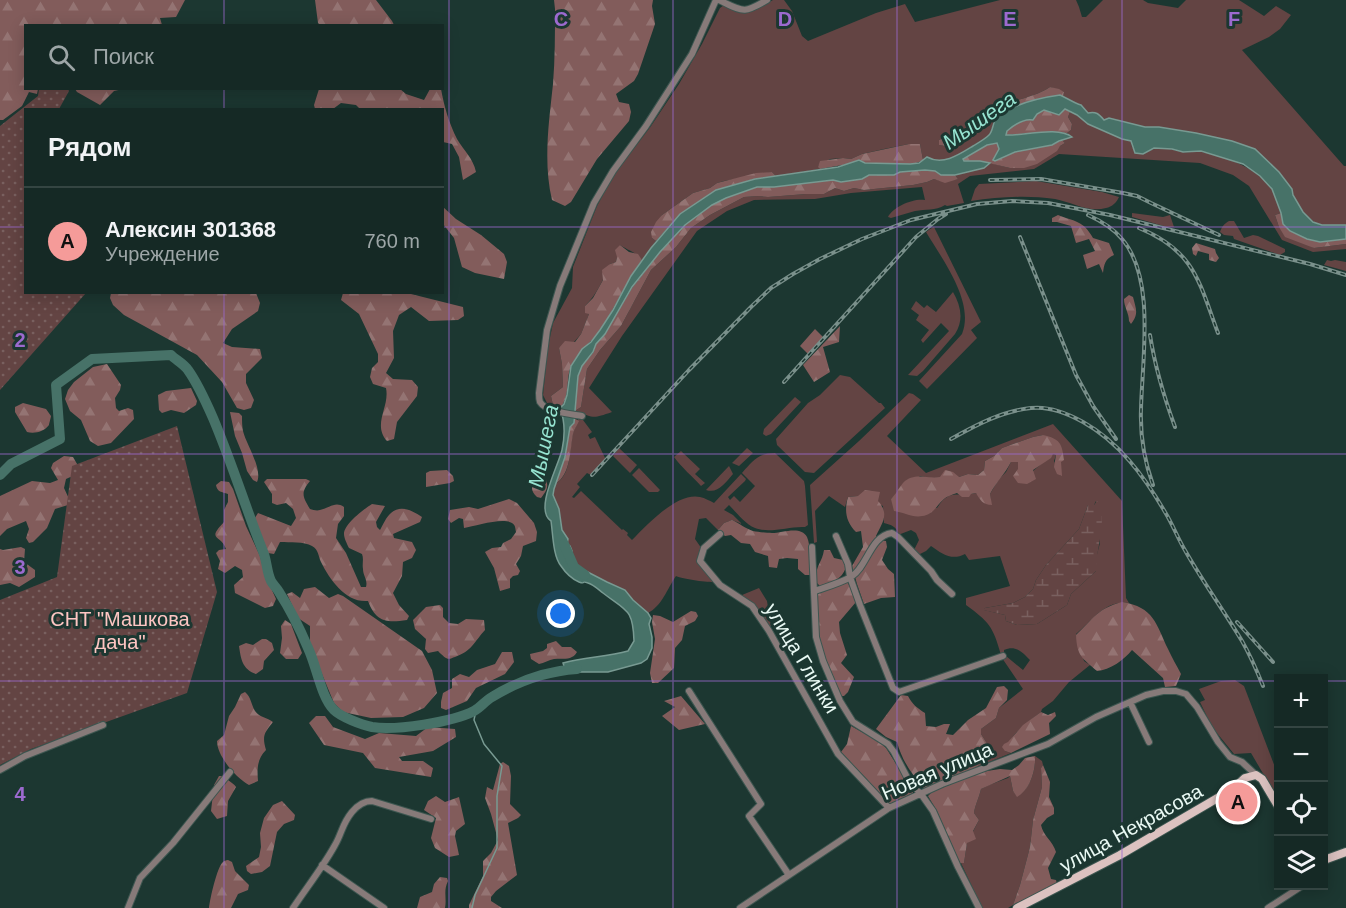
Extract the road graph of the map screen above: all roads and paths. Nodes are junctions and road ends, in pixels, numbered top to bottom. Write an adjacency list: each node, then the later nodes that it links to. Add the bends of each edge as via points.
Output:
1 (717, 0): 2 (street, via 744,11); 3 (street, via 692,54 594,203 560,286 547,330 538,393 541,404 547,408)
2 (767, 0)
3 (582, 416)
4 (720, 534): 20 (street, улица Глинки, via 704,548 700,561 720,585 752,606 838,754)
5 (836, 536): 7 (street)
6 (812, 547): 8 (street)
7 (850, 577): 8 (street); 9 (street, via 881,537 892,533); 10 (street, via 893,688 900,692)
8 (815, 591): 18 (street, via 816,637 840,701 853,722 888,744 910,783)
9 (952, 594)
10 (1003, 656)
11 (689, 691): 25 (street, via 761,804 749,816)
12 (1130, 702): 14 (street); 17 (street, Новая улица, via 1161,692 1186,694 1230,757); 18 (street, Новая улица, via 1048,744)
13 (103, 725): 15 (street)
14 (1149, 742)
15 (0, 770)
16 (230, 772): 27 (street, via 140,878)
17 (1256, 775): 19 (main road); 32 (main road, улица Некрасова, via 1120,855)
18 (921, 794): 20 (street, Новая улица); 31 (street)
19 (1274, 799)
20 (889, 808): 25 (street, Новая улица)
21 (431, 819): 24 (street, via 366,801 348,817)
22 (1346, 852): 23 (main road)
23 (1328, 860)
24 (322, 865): 28 (street); 29 (street)
25 (789, 875): 30 (street, Новая улица)
26 (1295, 890): 33 (street)
27 (128, 908)
28 (293, 908)
29 (384, 908)
30 (740, 908)
31 (979, 908)
32 (1017, 908)
33 (1268, 908)

